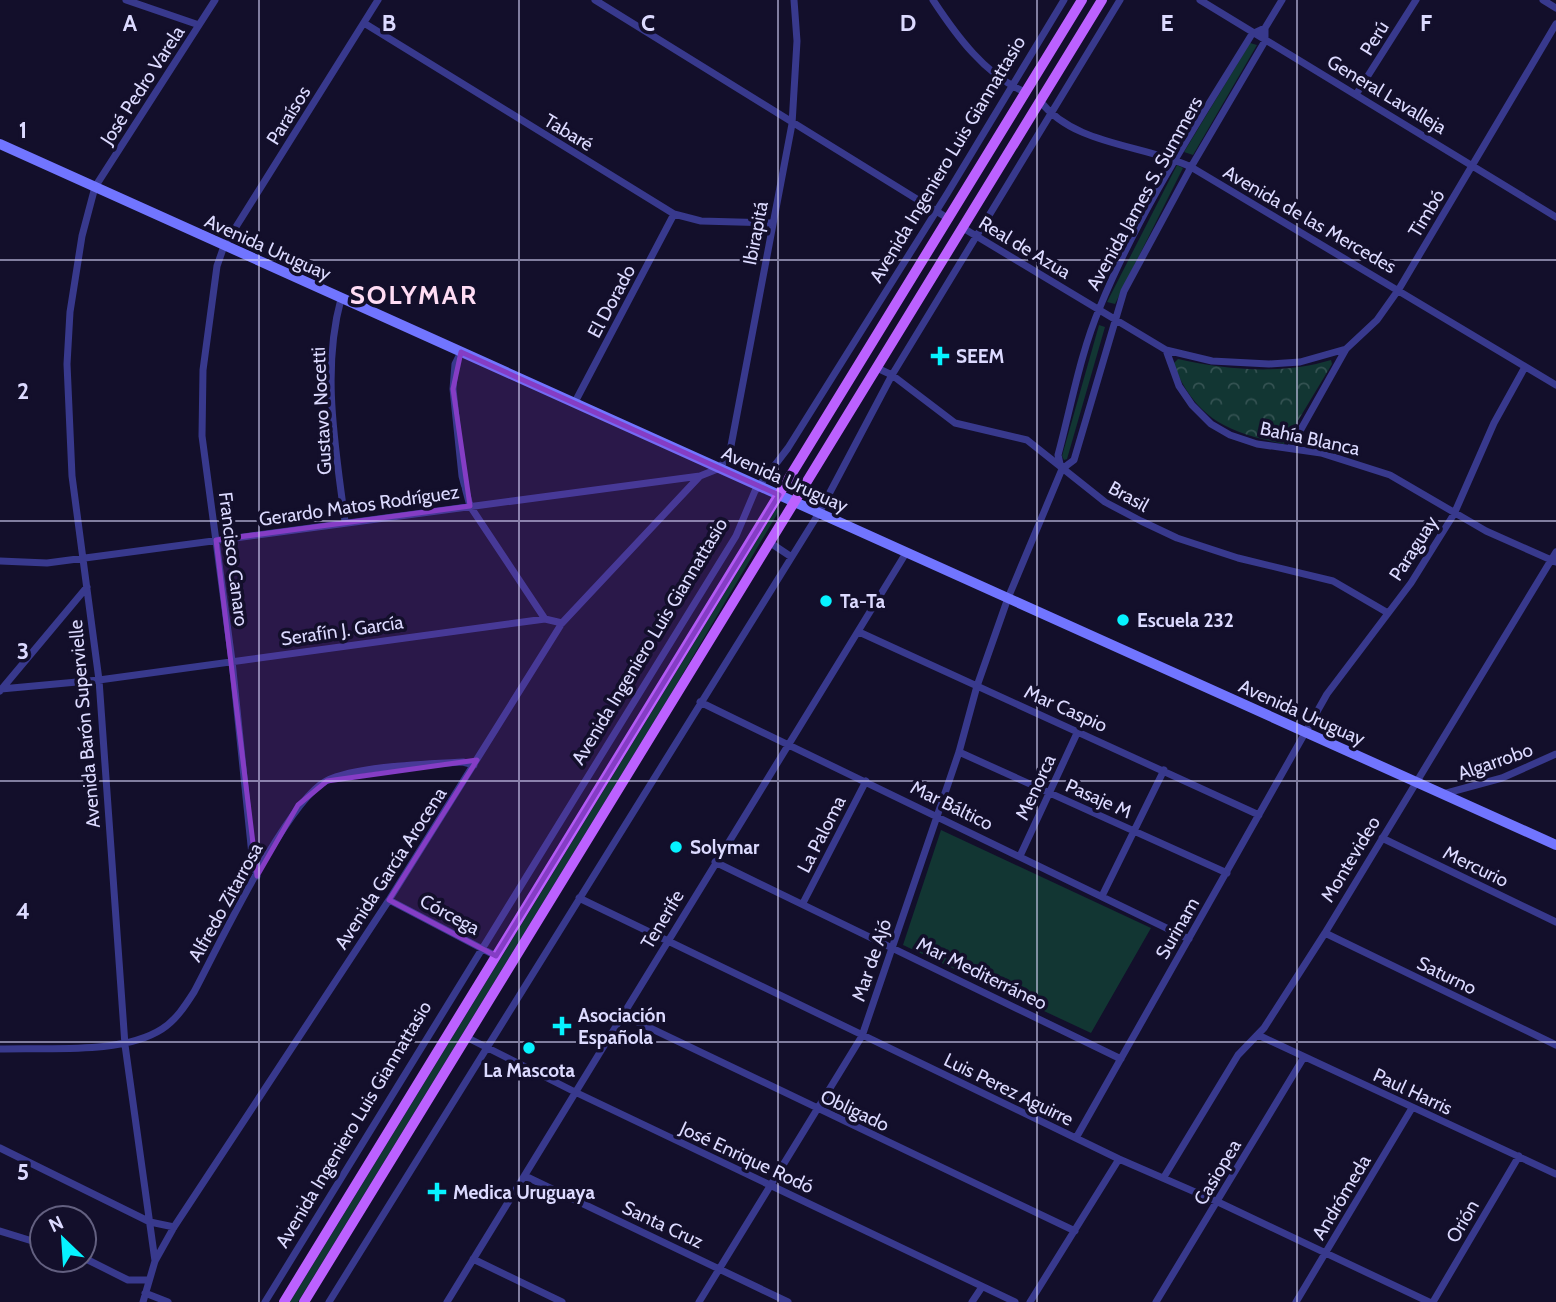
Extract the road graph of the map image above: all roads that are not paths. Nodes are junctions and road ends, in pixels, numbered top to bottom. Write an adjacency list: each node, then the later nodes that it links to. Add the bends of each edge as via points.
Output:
1 (126, 0): 18 (street)
2 (215, 0): 18 (street, José Pedro Varela)
3 (378, 0): 16 (street, Paraísos)
4 (595, 0): 27 (street, Real de Azua)
5 (794, 0): 27 (street, Ibirapitá, via 797,41)
6 (933, 0): 22 (street, via 953,31)
7 (1064, 0): 22 (street, Avenida Ingeniero Luis Giannattasio)
8 (1082, 0): 23 (main road, Avenida Ingeniero Luis Giannattasio)
9 (1102, 0): 25 (main road)
10 (1120, 0): 26 (street)
11 (1200, 0): 20 (street, General Lavalleja)
12 (1283, 0): 19 (street)
13 (1416, 0): 24 (street, Perú)
14 (1543, 0): 15 (street)
15 (1556, 8)
16 (364, 23): 34 (street, Tabaré); 40 (street, Paraísos)
17 (1556, 24): 30 (street, Timbó)
18 (199, 25): 32 (street, José Pedro Varela)
19 (1265, 28): 20 (street); 21 (street)
20 (1252, 34): 21 (street, General Lavalleja); 29 (street, Avenida James S. Summers)
21 (1265, 41): 24 (street, General Lavalleja); 31 (street, Avenida James S. Summers)
22 (1012, 86): 23 (street); 33 (street, Avenida Ingeniero Luis Giannattasio)
23 (1025, 92): 36 (main road, Avenida Ingeniero Luis Giannattasio)
24 (1357, 93): 30 (street, General Lavalleja)
25 (1040, 102): 26 (street, Avenida de las Mercedes); 38 (main road)
26 (1050, 114): 29 (street, Avenida de las Mercedes, via 1115,144); 39 (street)
27 (792, 124): 33 (street, Real de Azua); 37 (street, Ibirapitá)
28 (0, 144): 32 (street, Avenida Uruguay)
29 (1176, 159): 31 (street, Avenida de las Mercedes); 43 (street, Avenida James S. Summers)
30 (1473, 165): 35 (street, General Lavalleja); 41 (street, Timbó)
31 (1191, 167): 41 (street, Avenida de las Mercedes); 44 (street, Avenida James S. Summers, via 1152,236)
32 (95, 187): 40 (street, Avenida Uruguay); 68 (street, Avenida Barón Supervielle, via 82,236 67,364 72,476)
33 (937, 212): 36 (street, Real de Azua); 57 (street, Avenida Ingeniero Luis Giannattasio, via 788,448)
34 (674, 214): 37 (street, Tabaré, via 701,221); 52 (street, El Dorado)
35 (1556, 217)
36 (949, 219): 58 (main road, Avenida Ingeniero Luis Giannattasio)
37 (773, 223): 54 (street, Ibirapitá, via 730,451)
38 (962, 229): 39 (street, Real de Azua); 49 (main road)
39 (976, 237): 43 (street, Real de Azua); 50 (street)
40 (224, 246): 42 (street, Avenida Uruguay); 64 (street, Francisco Canaro, via 217,266 203,370 202,436)
41 (1399, 289): 45 (street, Timbó, via 1377,320); 48 (street, Avenida de las Mercedes)
42 (341, 299): 47 (street, Avenida Uruguay); 63 (street, Gustavo Nocetti, via 330,357)
43 (1098, 310): 44 (street, Real de Azua); 55 (street, Avenida James S. Summers, via 1058,456)
44 (1114, 319): 46 (street, Real de Azua); 55 (street, Avenida James S. Summers, via 1074,460)
45 (1346, 349): 46 (street, Real de Azua, via 1300,362 1269,364 1212,361); 53 (street, Timbó)
46 (1166, 350): 53 (street, Bahía Blanca, via 1179,386 1210,424 1257,444)
47 (461, 352): 52 (street, Avenida Uruguay); 60 (street, via 453,389)
48 (1525, 367): 51 (street, Avenida de las Mercedes); 62 (street, Paraguay)
49 (877, 368): 50 (street, Brasil); 59 (main road)
50 (892, 375): 55 (street, Brasil, via 955,423 1027,440); 61 (street)
51 (1556, 384)
52 (575, 402): 54 (street, Avenida Uruguay)
53 (1291, 447): 62 (street, Bahía Blanca, via 1390,475)
54 (720, 468): 56 (street, Gerardo Matos Rodríguez); 57 (street, Avenida Uruguay)
55 (1062, 469): 72 (street, Avenida James S. Summers); 73 (street, Brasil, via 1105,502 1177,538 1333,581)
56 (700, 476): 60 (street, Gerardo Matos Rodríguez); 75 (street, Avenida García Arocena)
57 (758, 486): 58 (street, Avenida Uruguay); 111 (street, Avenida Ingeniero Luis Giannattasio, via 736,536)
58 (779, 495): 59 (street, Avenida Uruguay); 112 (main road, Avenida Ingeniero Luis Giannattasio)
59 (795, 503): 61 (street, Avenida Uruguay); 65 (main road)
60 (470, 506): 63 (street, Gerardo Matos Rodríguez); 74 (street)
61 (819, 513): 66 (street, Avenida Uruguay); 67 (street)
62 (1454, 514): 69 (street, Bahía Blanca); 73 (street, Paraguay)
63 (345, 523): 64 (street, Gerardo Matos Rodríguez)
64 (216, 540): 68 (street, Gerardo Matos Rodríguez); 77 (street, Francisco Canaro)
65 (769, 542): 67 (street); 116 (main road)
66 (906, 553): 72 (street, Avenida Uruguay); 76 (street, Tenerife)
67 (790, 556): 81 (street)
68 (85, 558): 70 (street, Gerardo Matos Rodríguez, via 47,563); 71 (street, Avenida Barón Supervielle)
69 (1554, 558): 90 (street, Montevideo)
70 (0, 561)
71 (87, 587): 78 (street, Avenida Barón Supervielle); 80 (street)
72 (1008, 598): 79 (street, Mar de Ajó); 83 (street, Avenida Uruguay)
73 (1388, 613): 83 (street, Paraguay, via 1342,670)
74 (544, 619): 75 (street, Serafín J. García); 77 (street, Serafín J. García)
75 (562, 624): 87 (street, Avenida García Arocena)
76 (859, 632): 79 (street, Mar Caspio); 84 (street, Tenerife)
77 (232, 661): 78 (street, Serafín J. García); 101 (street, Francisco Canaro)
78 (99, 680): 80 (street, Serafín J. García); 117 (street, Avenida Barón Supervielle)
79 (977, 686): 82 (street, Mar Caspio); 85 (street, Mar de Ajó)
80 (1, 690)
81 (700, 702): 84 (street, Mar Báltico); 103 (street)
82 (1078, 731): 88 (street, Mar Caspio); 91 (street, Menorca)
83 (1305, 733): 90 (street, Avenida Uruguay); 93 (street, Surinam)
84 (789, 743): 89 (street, Mar Báltico); 99 (street, Tenerife)
85 (959, 751): 91 (street, Pasaje M); 94 (street, Mar de Ajó)
86 (1556, 754): 92 (street, Algarrobo, via 1502,778)
87 (474, 765): 101 (street, Alfredo Zitarrosa, via 450,762 348,774 327,781 298,805); 104 (street, Avenida García Arocena)
88 (1164, 770): 93 (street, Mar Caspio); 95 (street)
89 (866, 781): 94 (street, Mar Báltico); 105 (street, La Paloma)
90 (1416, 781): 92 (street, Avenida Uruguay); 96 (street, Montevideo)
91 (1051, 793): 95 (street, Pasaje M); 98 (street, Menorca)
92 (1443, 794): 97 (street, Avenida Uruguay)
93 (1259, 815): 100 (street, Surinam)
94 (937, 816): 98 (street, Mar Báltico); 110 (street, Mar de Ajó)
95 (1136, 832): 100 (street, Pasaje M); 102 (street)
96 (1382, 838): 106 (street, Mercurio); 107 (street, Montevideo)
97 (1556, 845)
98 (1020, 856): 102 (street, Mar Báltico)
99 (715, 862): 105 (street, Mar Mediterráneo); 109 (street, Tenerife)
100 (1227, 873): 108 (street, Surinam)
101 (257, 876): 117 (street, Alfredo Zitarrosa, via 180,1013 162,1029)
102 (1102, 896): 108 (street, Mar Báltico)
103 (579, 898): 109 (street, Luis Perez Aguirre); 119 (street)
104 (389, 900): 111 (street, Córcega); 136 (street, Avenida García Arocena)
105 (803, 903): 110 (street, Mar Mediterráneo)
106 (1556, 922)
107 (1325, 933): 115 (street, Montevideo); 118 (street, Saturno)
108 (1189, 939): 122 (street, Surinam)
109 (667, 940): 113 (street, Tenerife); 114 (street, Luis Perez Aguirre)
110 (892, 946): 114 (street, Mar de Ajó); 122 (street, Mar Mediterráneo)
111 (481, 948): 112 (street, Córcega); 150 (street, Avenida Ingeniero Luis Giannattasio)
112 (496, 956): 151 (main road, Avenida Ingeniero Luis Giannattasio)
113 (623, 1015): 123 (street, Tenerife); 125 (street, Obligado)
114 (862, 1035): 125 (street, Mar de Ajó); 126 (street, Luis Perez Aguirre)
115 (1258, 1035): 121 (street, Paul Harris); 132 (street, Montevideo, via 1238,1055)
116 (466, 1037): 119 (street, José Enrique Rodó); 152 (main road)
117 (125, 1045): 120 (street, Alfredo Zitarrosa); 135 (street, Avenida Barón Supervielle)
118 (1556, 1045)
119 (489, 1048): 123 (street, José Enrique Rodó); 148 (street)
120 (0, 1049)
121 (1304, 1057): 124 (street, Paul Harris); 134 (street, Casiopea)
122 (1121, 1059): 126 (street, Surinam)
123 (575, 1092): 131 (street, Tenerife); 133 (street, José Enrique Rodó)
124 (1412, 1108): 128 (street, Paul Harris); 140 (street, Andrómeda)
125 (816, 1109): 133 (street, Mar de Ajó); 138 (street, Obligado)
126 (1076, 1138): 129 (street, Luis Perez Aguirre)
127 (0, 1149): 135 (street)
128 (1518, 1156): 130 (street, Paul Harris); 162 (street, Orión)
129 (1119, 1159): 132 (street, Luis Perez Aguirre); 138 (street)
130 (1556, 1174)
131 (525, 1176): 141 (street, Tenerife); 144 (street, Santa Cruz)
132 (1164, 1177): 134 (street, Luis Perez Aguirre)
133 (770, 1185): 144 (street, Mar de Ajó); 146 (street, José Enrique Rodó)
134 (1218, 1202): 140 (street, Luis Perez Aguirre); 160 (street, Casiopea)
135 (150, 1222): 136 (street); 142 (street, Avenida Barón Supervielle)
136 (174, 1227): 142 (street, Avenida García Arocena)
137 (0, 1231): 139 (street)
138 (1075, 1231): 159 (street)
139 (28, 1240)
140 (1326, 1253): 161 (street, Andrómeda); 162 (street, Luis Perez Aguirre)
141 (473, 1259): 153 (street, Tenerife); 154 (street)
142 (155, 1261): 145 (street, Avenida García Arocena)
143 (98, 1265): 145 (street, via 128,1280)
144 (719, 1268): 155 (street, Mar de Ajó); 156 (street, Santa Cruz)
145 (148, 1280): 147 (street, Avenida García Arocena)
146 (982, 1287): 157 (street); 158 (street, José Enrique Rodó)
147 (144, 1298): 149 (street)
148 (333, 1301)
149 (168, 1302)
150 (265, 1302)
151 (284, 1302)
152 (304, 1302)
153 (447, 1302)
154 (562, 1302)
155 (699, 1302)
156 (788, 1302)
157 (972, 1302)
158 (1015, 1302)
159 (1030, 1302)
160 (1156, 1302)
161 (1296, 1302)
162 (1431, 1302)

